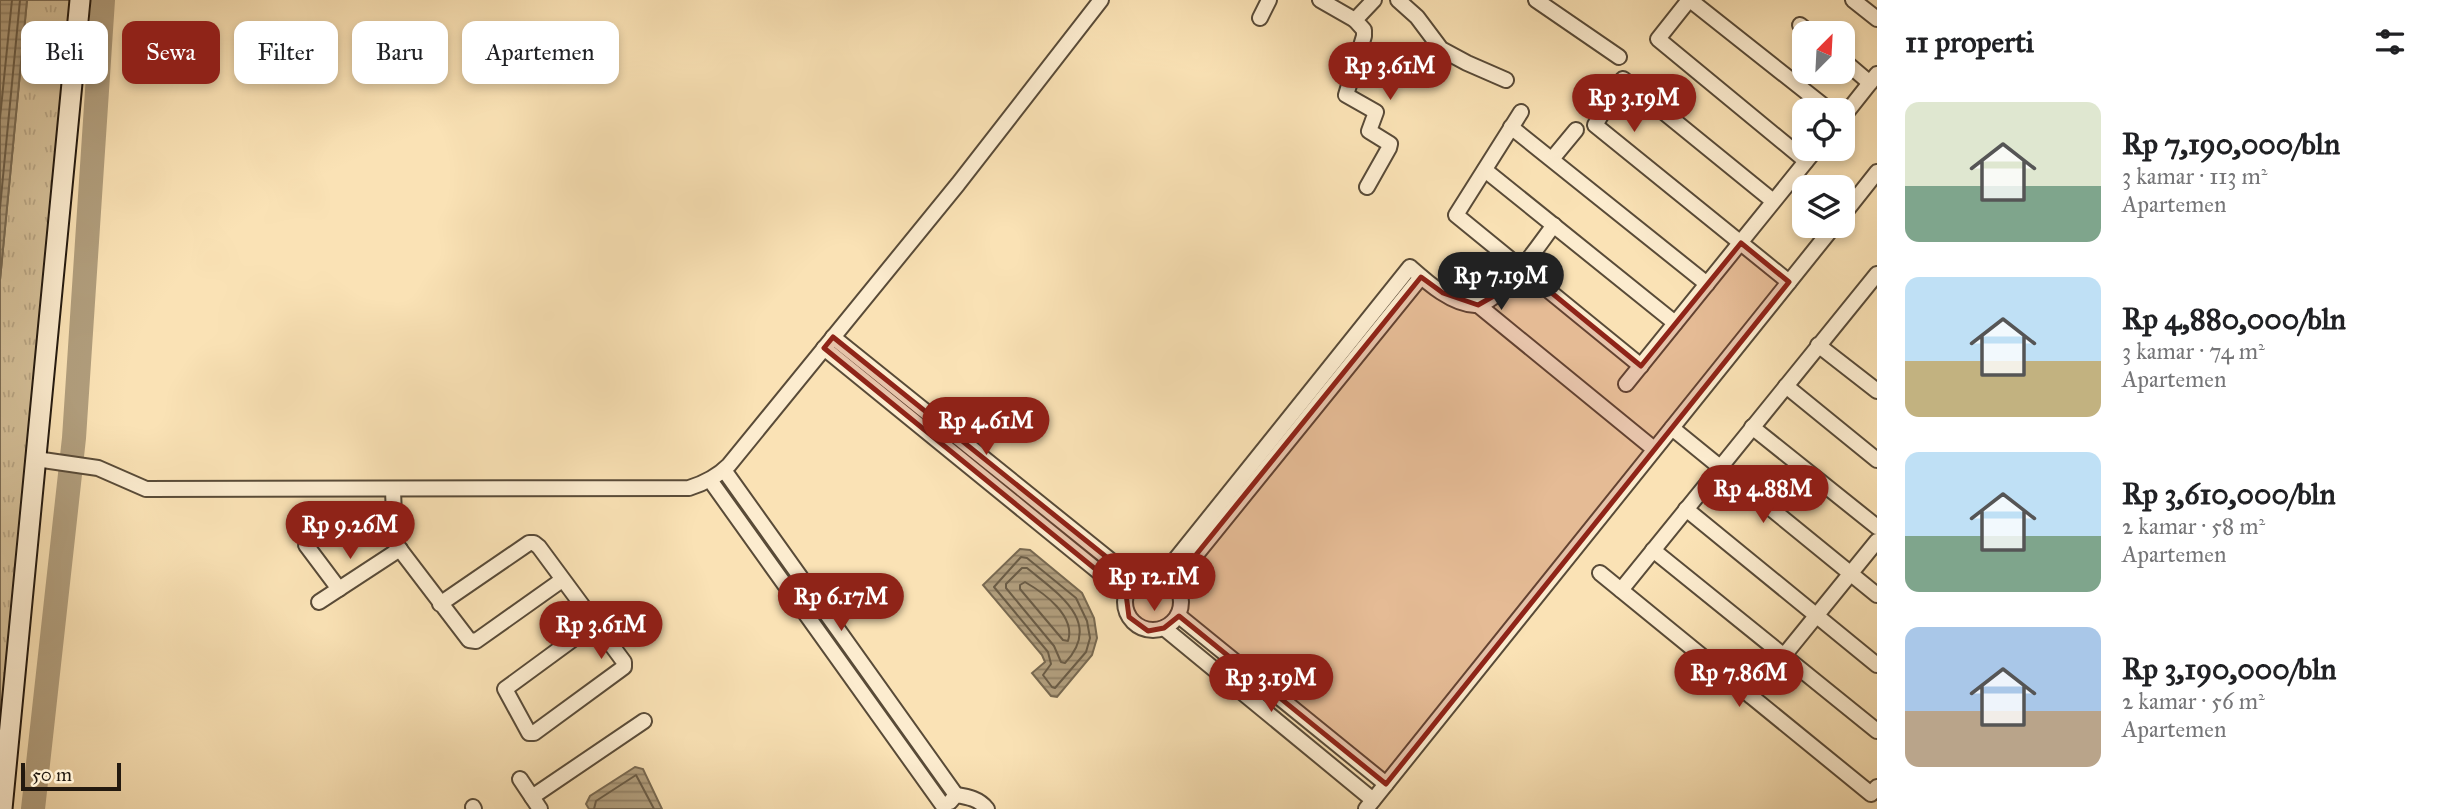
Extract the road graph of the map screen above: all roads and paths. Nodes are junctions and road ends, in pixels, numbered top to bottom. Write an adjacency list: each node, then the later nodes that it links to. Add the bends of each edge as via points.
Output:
1 (80, 0): 49 (main road)
2 (1101, 0): 40 (street)
3 (1269, 0): 10 (street)
4 (1320, 0): 12 (street)
5 (1374, 0): 12 (street)
6 (1398, 0): 16 (street, via 1441,49)
7 (1536, 0): 13 (street)
8 (1690, 0): 17 (street); 22 (street, via 1658,39)
9 (1853, 0): 11 (street)
10 (1260, 18)
11 (1877, 19)
12 (1355, 20): 27 (street, via 1364,36 1346,95 1376,112 1369,131 1390,146)
13 (1619, 57)
14 (1855, 67): 15 (street)
15 (1873, 78): 18 (street)
16 (1506, 80)
17 (1814, 98)
18 (1855, 101)
19 (1521, 112): 20 (street)
20 (1511, 127): 23 (street); 25 (street)
21 (1576, 130): 23 (street)
22 (1792, 149)
23 (1552, 159): 37 (street)
24 (1806, 161): 29 (street)
25 (1485, 170): 31 (street); 34 (street, via 1456,215)
26 (1877, 172): 28 (street)
27 (1367, 187)
28 (1872, 188): 30 (street)
29 (1773, 201): 33 (street); 33 (street, via 1623,79 1595,125)
30 (1855, 204)
31 (1554, 225): 34 (street); 39 (street)
32 (1824, 238): 36 (street)
33 (1741, 243): 36 (street); 37 (street)
34 (1520, 267): 38 (street, via 1499,293); 42 (street)
35 (1877, 274): 41 (street)
36 (1789, 282): 47 (street)
37 (1707, 284): 39 (street)
38 (1478, 305): 48 (street); 63 (street, via 1443,293 1410,267)
39 (1675, 323): 42 (street)
40 (829, 343): 52 (street); 65 (street); 68 (street)
41 (1818, 345): 44 (street); 45 (street)
42 (1641, 366): 43 (street)
43 (1626, 384)
44 (1786, 386): 46 (street); 50 (street)
45 (1877, 391)
46 (1752, 427): 51 (street); 56 (street)
47 (1672, 428): 48 (street); 51 (street)
48 (1654, 449): 84 (street)
49 (36, 459): 54 (street, via 98,468 146,489); 90 (main road)
50 (1877, 460)
51 (1720, 467): 55 (street); 62 (street)
52 (724, 470): 53 (street); 76 (street)
53 (710, 480): 54 (street, via 689,488); 77 (street)
54 (393, 489): 59 (street, via 395,543)
55 (1686, 509): 60 (street); 72 (street)
56 (1877, 527)
57 (1877, 541): 62 (street)
58 (306, 545): 66 (street)
59 (400, 549): 66 (street); 71 (street)
60 (1653, 550): 67 (street); 78 (street)
61 (1600, 573): 67 (street)
62 (1851, 573): 69 (street); 72 (street)
63 (1168, 579): 65 (street, via 1143,575); 73 (street, via 1180,592)
64 (562, 580): 71 (street, via 476,641 469,640); 71 (street, via 539,547 530,543); 74 (street)
65 (1135, 580): 68 (street)
66 (339, 589): 70 (street)
67 (1621, 590): 80 (street)
68 (1126, 594): 75 (street, via 1125,606 1137,626 1148,631)
69 (1877, 595)
70 (319, 602)
71 (440, 604)
72 (1816, 615): 78 (street); 79 (street)
73 (1179, 616): 75 (street); 84 (street)
74 (595, 623): 74 (street, via 624,667 529,733 505,690)
75 (1164, 628): 88 (street)
76 (847, 643): 77 (street); 86 (street)
77 (834, 653): 89 (street)
78 (1784, 656): 80 (street); 82 (street)
79 (1877, 665)
80 (1751, 696): 85 (street, via 1871,794)
81 (644, 721): 87 (street)
82 (1877, 731)
83 (520, 779): 87 (street)
84 (1385, 784): 88 (street)
85 (1877, 787)
86 (956, 795): 89 (street); 91 (street, via 981,802)
87 (536, 803)
88 (1369, 804)
89 (944, 808)
90 (2, 809)
91 (987, 809)

